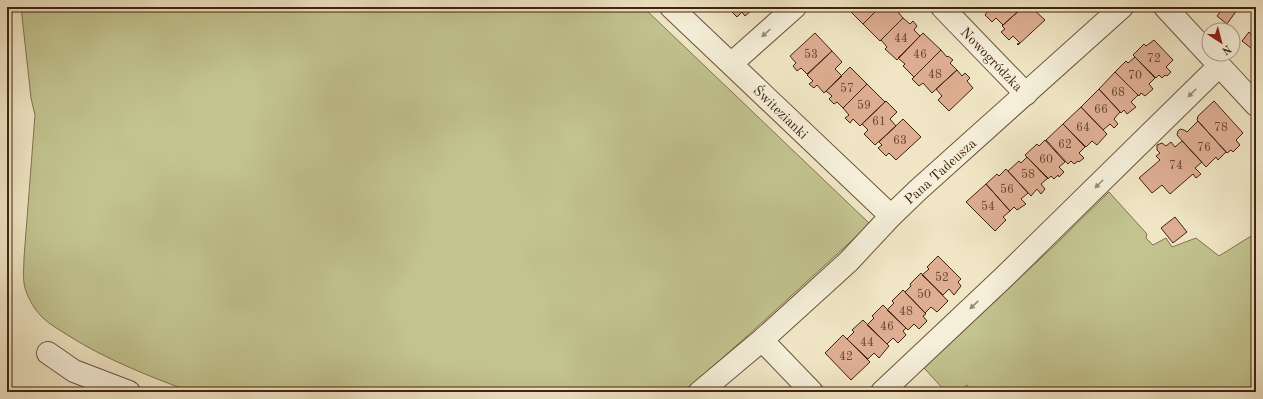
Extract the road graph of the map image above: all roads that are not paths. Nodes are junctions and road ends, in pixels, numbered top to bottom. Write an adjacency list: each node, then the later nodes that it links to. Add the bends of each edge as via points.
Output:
1 (671, 7): 6 (street, Świtezianki)
2 (795, 7): 6 (street, one-way to 6)
3 (942, 7): 8 (street, Nowogródzka)
4 (1122, 7): 8 (street, Pana Tadeusza)
5 (1165, 7): 7 (street)
6 (732, 64): 10 (street, Świtezianki)
7 (1219, 66): 9 (street); 16 (street, one-way to 16, via 1003,278)
8 (1026, 94): 10 (street, Pana Tadeusza)
9 (1256, 105)
10 (891, 216): 11 (street, Pana Tadeusza, via 849,261)
11 (762, 340): 14 (street, Pana Tadeusza); 15 (street)
12 (48, 353): 13 (street, via 74,371)
13 (129, 392)
14 (700, 392)
15 (811, 392)
16 (882, 392)

